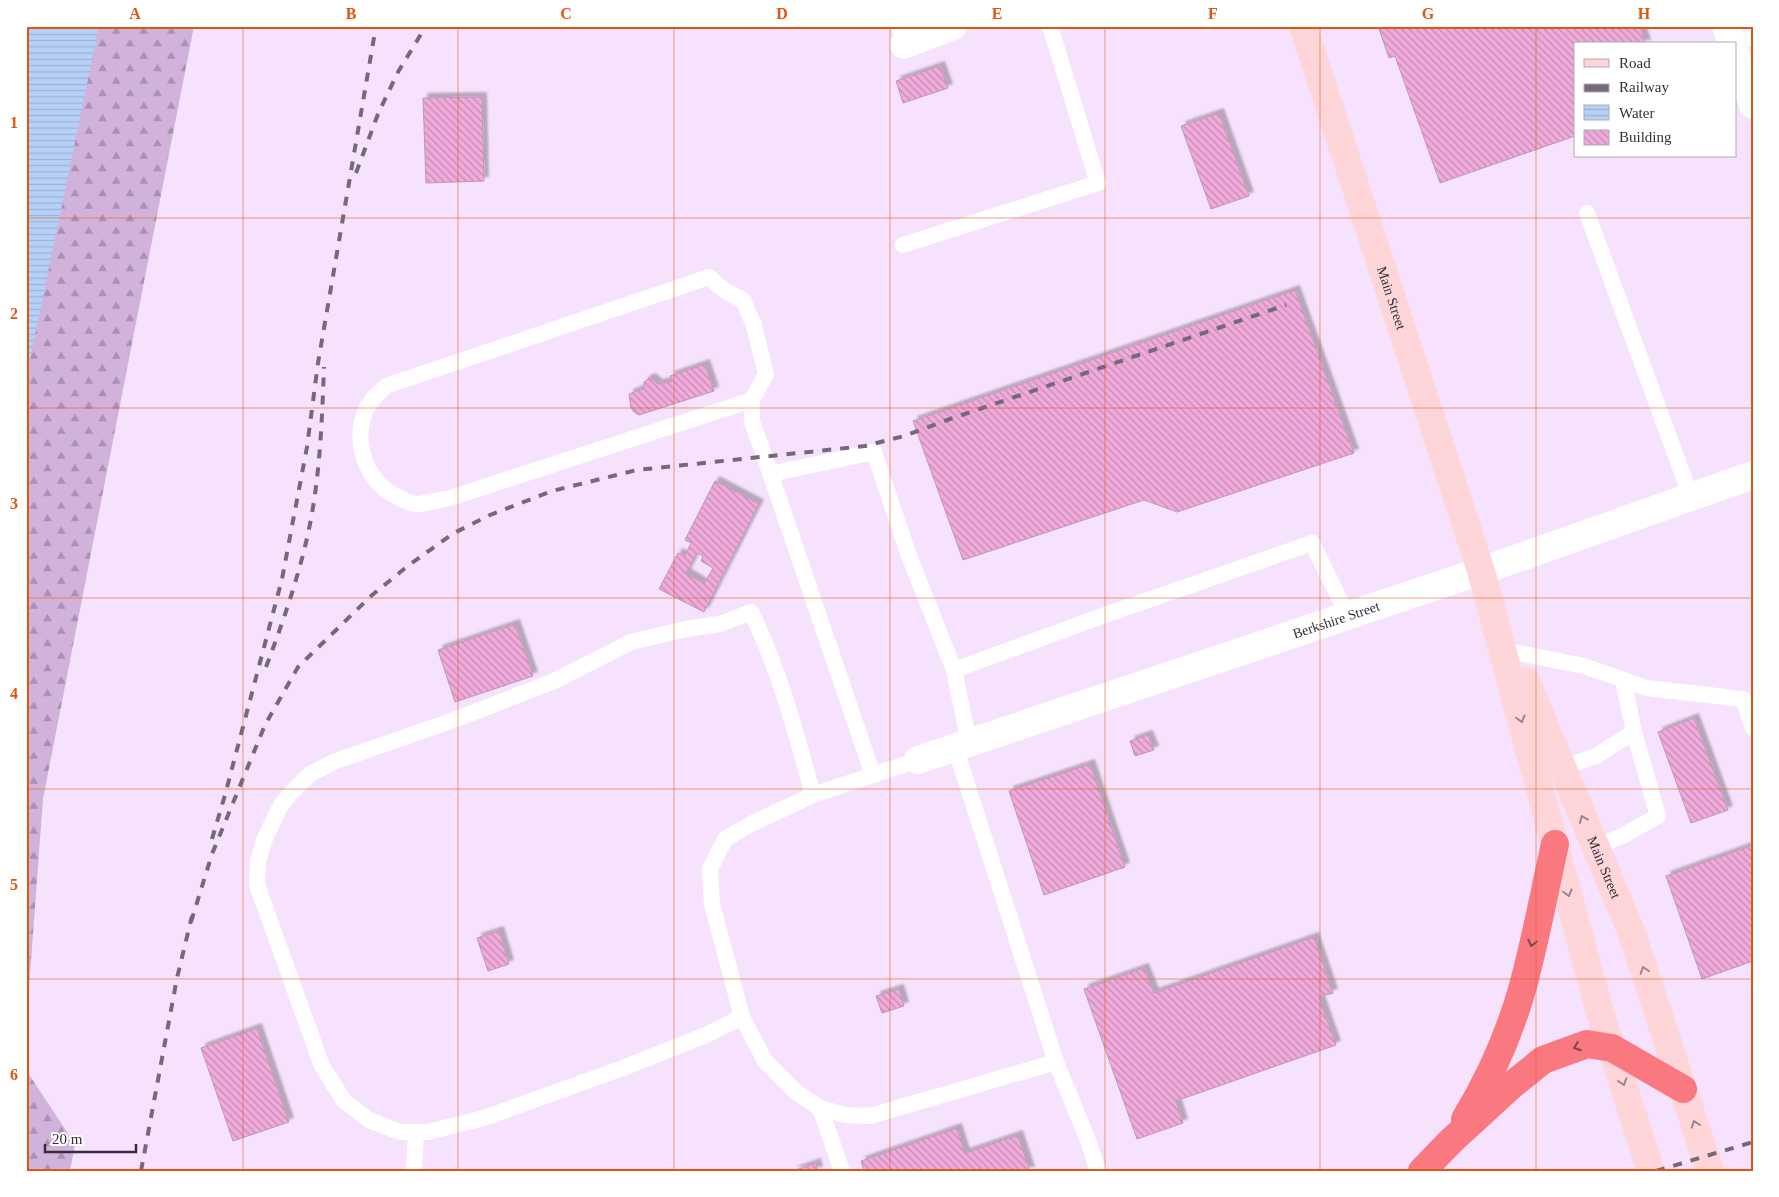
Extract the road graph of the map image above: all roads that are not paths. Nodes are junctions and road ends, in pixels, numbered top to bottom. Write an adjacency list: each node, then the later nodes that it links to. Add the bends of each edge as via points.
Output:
1 (953, 26): 5 (street)
2 (1050, 26): 12 (lane, via 1098,183)
3 (1303, 26): 17 (main road, Main Street)
4 (1726, 26): 7 (street)
5 (901, 36)
6 (1753, 37): 8 (lane)
7 (1731, 42)
8 (1736, 43)
9 (1736, 56): 10 (street)
10 (1753, 105)
11 (1587, 214): 16 (lane)
12 (903, 245)
13 (752, 400): 13 (lane, via 450,498 416,504 403,500 380,485 365,462 361,446 365,412 373,398 386,386 709,277 725,291 743,300 754,326 766,374); 14 (lane, via 752,422)
14 (770, 474): 20 (lane, via 874,452 908,553); 27 (lane)
15 (1753, 475): 16 (street, Berkshire Street)
16 (1690, 497): 17 (street, Berkshire Street)
17 (1481, 571): 18 (street, Berkshire Street); 19 (main road, Main Street); 29 (main road, Main Street, one-way to 29)
18 (1348, 616): 20 (lane, via 1312,543); 24 (street, Berkshire Street)
19 (1514, 652): 21 (lane, via 1584,666); 26 (main road, Main Street)
20 (954, 670): 24 (lane)
21 (1623, 680): 22 (lane, via 1647,688 1744,699); 23 (lane)
22 (1753, 728)
23 (1634, 732): 26 (lane, via 1596,756); 30 (lane, via 1658,816)
24 (962, 745): 25 (street, Berkshire Street); 33 (lane)
25 (918, 760): 27 (lane)
26 (1562, 768): 30 (main road, Main Street, one-way to 26)
27 (873, 775): 28 (lane)
28 (813, 795): 31 (lane, via 724,839 710,869 712,904); 36 (lane, via 786,698 766,642 751,612 720,624 631,642 552,682 336,761 310,774 281,805 272,823 258,861 258,885 322,1066 344,1101 369,1120 400,1132)
29 (1555, 844): 32 (main road, Main Street, one-way to 32); 37 (highway, one-way to 37, via 1521,993 1507,1034 1478,1096)
30 (1595, 848): 34 (main road, Main Street, one-way to 30, via 1631,931)
31 (742, 1017): 35 (lane, via 765,1062 796,1092); 36 (lane, via 632,1065 484,1118)
32 (1612, 1048): 34 (highway); 37 (highway, one-way to 37, via 1587,1044 1543,1060); 42 (main road, Main Street, one-way to 42)
33 (1056, 1062): 35 (lane, via 870,1116 845,1115); 40 (lane)
34 (1683, 1090): 43 (main road, Main Street, one-way to 34)
35 (820, 1108): 39 (lane)
36 (416, 1132): 38 (lane)
37 (1450, 1141): 41 (highway)
38 (414, 1171)
39 (842, 1171)
40 (1098, 1171)
41 (1422, 1171)
42 (1651, 1171)
43 (1710, 1171)

